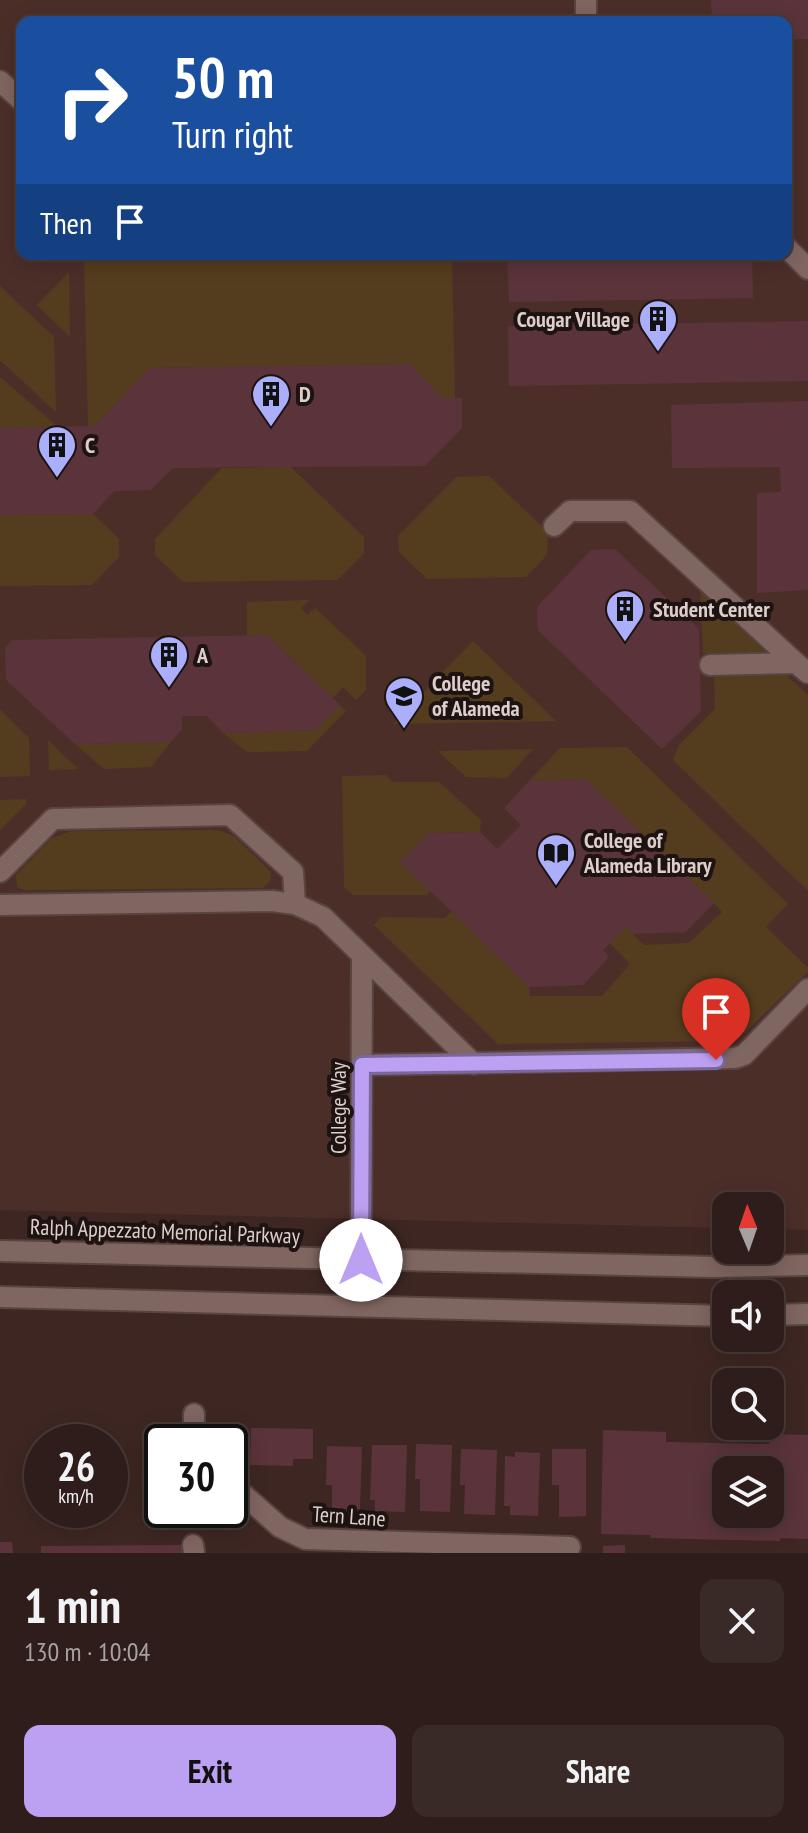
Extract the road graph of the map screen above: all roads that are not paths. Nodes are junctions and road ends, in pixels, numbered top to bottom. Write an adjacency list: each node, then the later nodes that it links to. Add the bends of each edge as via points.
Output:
1 (0, 81): 2 (street)
2 (16, 96)
3 (792, 253): 4 (street)
4 (808, 269)
5 (554, 526): 7 (street, via 570,511 630,511)
6 (710, 665): 7 (street)
7 (802, 668)
8 (0, 872): 9 (street, via 53,819 230,815 293,872)
9 (295, 904): 10 (street); 11 (street, via 323,917)
10 (0, 905)
11 (362, 956): 13 (street); 14 (street, College Way)
12 (808, 989): 13 (street, via 744,1055 735,1058)
13 (474, 1064): 14 (street)
14 (362, 1065): 16 (street, College Way)
15 (0, 1251): 16 (street, Ralph Appezzato Memorial Parkway)
16 (361, 1260): 17 (street, Ralph Appezzato Memorial Parkway)
17 (808, 1265)
18 (0, 1297): 21 (street)
19 (808, 1314): 20 (street)
20 (784, 1315)
21 (712, 1316)
22 (194, 1414): 23 (street)
23 (194, 1424)
24 (248, 1499): 26 (street, Tern Lane, via 280,1527 305,1539)
25 (570, 1547): 26 (street, Tern Lane)
26 (432, 1548)

